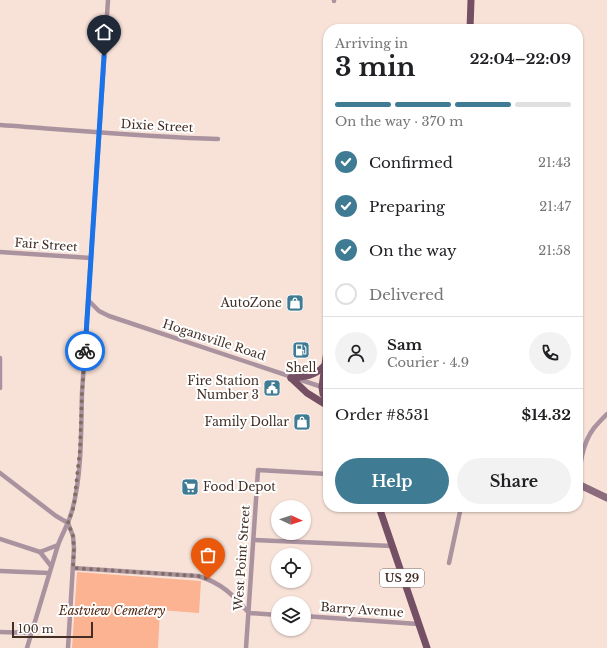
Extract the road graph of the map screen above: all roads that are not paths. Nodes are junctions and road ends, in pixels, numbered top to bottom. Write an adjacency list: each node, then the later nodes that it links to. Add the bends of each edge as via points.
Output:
1 (108, 0): 5 (street)
2 (472, 0): 3 (main road)
3 (470, 24)
4 (0, 125): 5 (street, Dixie Street)
5 (100, 132): 6 (street, Dixie Street); 8 (street)
6 (218, 139)
7 (0, 252): 8 (street, Fair Street)
8 (91, 258): 9 (street)
9 (89, 301): 12 (street, Hogansville Road, via 109,316); 24 (street, via 79,456 74,506)
10 (0, 358): 14 (street)
11 (323, 367): 12 (main road, via 313,375)
12 (291, 378): 13 (street, Hogansville Road); 15 (main road, via 307,393)
13 (323, 387)
14 (0, 388)
15 (323, 403)
16 (607, 414): 17 (street, via 593,428)
17 (583, 452)
18 (0, 473): 24 (street)
19 (323, 474): 26 (street, West Point Street, via 258,470)
20 (583, 487): 21 (street)
21 (607, 498)
22 (380, 512): 28 (main road, US 29)
23 (460, 512): 30 (street)
24 (68, 523): 27 (street); 32 (street, via 73,536)
25 (0, 539): 29 (street)
26 (254, 540): 28 (street); 35 (street, West Point Street)
27 (58, 545): 29 (street); 31 (street)
28 (392, 546): 38 (main road, US 29)
29 (40, 552): 31 (street)
30 (449, 562)
31 (51, 566): 34 (street)
32 (73, 568): 35 (street, via 198,576 219,584); 42 (street)
33 (0, 571): 34 (street)
34 (49, 573): 40 (street)
35 (249, 613): 36 (street); 43 (street, West Point Street)
36 (271, 615)
37 (311, 616): 38 (street, Barry Avenue)
38 (418, 624): 44 (main road, US 29)
39 (0, 632): 40 (street)
40 (31, 633): 41 (street)
41 (27, 648)
42 (68, 648)
43 (246, 648)
44 (426, 648)

